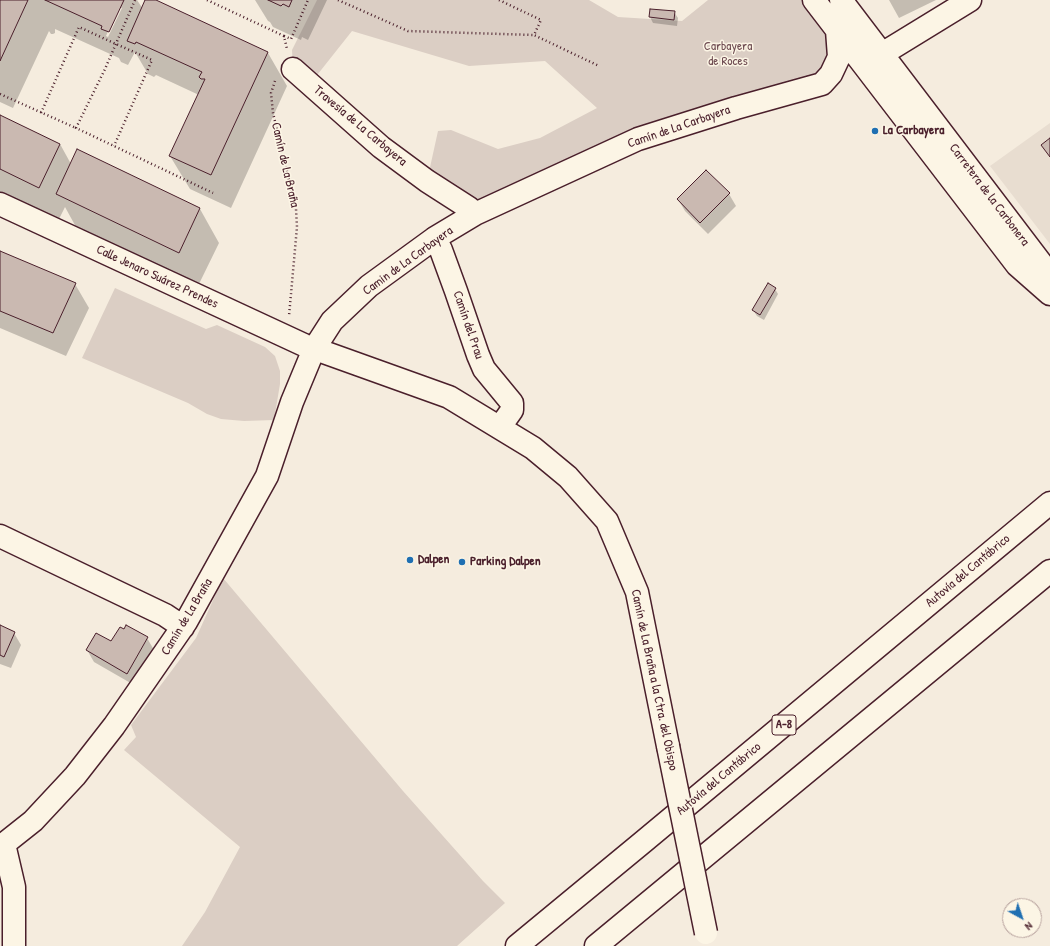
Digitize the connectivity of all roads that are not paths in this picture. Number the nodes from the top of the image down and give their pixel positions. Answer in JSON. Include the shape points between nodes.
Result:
{"nodes":[{"id":1,"x":814,"y":0,"type":"edge"},
{"id":2,"x":841,"y":0,"type":"edge"},
{"id":3,"x":970,"y":0,"type":"edge"},
{"id":4,"x":837,"y":30,"type":"junction"},
{"id":5,"x":882,"y":54,"type":"junction"},
{"id":6,"x":293,"y":69,"type":"road end"},
{"id":7,"x":0,"y":204,"type":"edge"},
{"id":8,"x":475,"y":214,"type":"junction"},
{"id":9,"x":435,"y":238,"type":"junction"},
{"id":10,"x":1050,"y":275,"type":"edge"},
{"id":11,"x":1050,"y":294,"type":"edge"},
{"id":12,"x":314,"y":349,"type":"junction"},
{"id":13,"x":500,"y":427,"type":"junction"},
{"id":14,"x":1050,"y":503,"type":"edge"},
{"id":15,"x":0,"y":536,"type":"edge"},
{"id":16,"x":1050,"y":571,"type":"edge"},
{"id":17,"x":183,"y":627,"type":"junction"},
{"id":18,"x":2,"y":845,"type":"edge"},
{"id":19,"x":708,"y":939,"type":"edge"},
{"id":20,"x":14,"y":946,"type":"edge"},
{"id":21,"x":516,"y":946,"type":"edge"},
{"id":22,"x":596,"y":946,"type":"edge"}],
"edges":[{"from":1,"to":4,"type":"main road","name":"Carretera de la Carbonera"},
{"from":2,"to":5,"type":"main road","name":"Carretera de la Carbonera"},
{"from":3,"to":5,"type":"main road"},
{"from":4,"to":8,"type":"main road","name":"Camín de La Carbayera","via":[[839,57],[823,84],[638,138]]},
{"from":4,"to":11,"type":"main road","name":"Carretera de la Carbonera","via":[[1017,265]]},
{"from":5,"to":10,"type":"main road","name":"Carretera de la Carbonera"},
{"from":6,"to":8,"type":"main road","name":"Travesía de La Carbayera","via":[[381,146]]},
{"from":7,"to":12,"type":"main road","name":"Calle Jenaro Suárez Prendes"},
{"from":8,"to":9,"type":"main road","name":"Camin de La Carbayera"},
{"from":9,"to":12,"type":"main road","name":"Camin de La Carbayera","via":[[369,286],[332,321]]},
{"from":9,"to":13,"type":"main road","name":"Camín del Prau","via":[[484,368],[512,403],[512,410]]},
{"from":12,"to":13,"type":"main road","name":"Camín de La Braña a la Ctra. del Obispo","via":[[449,397]]},
{"from":12,"to":17,"type":"main road","name":"Camín de La Braña","via":[[292,402],[267,476]]},
{"from":13,"to":19,"type":"main road","name":"Camín de La Braña a la Ctra. del Obispo","bridge":true,"via":[[533,448],[568,477],[606,521],[637,592]]},
{"from":14,"to":21,"type":"main road","name":"Autovía del Cantábrico","number":"A-8"},
{"from":15,"to":17,"type":"main road","via":[[165,615]]},
{"from":16,"to":22,"type":"main road"},
{"from":17,"to":18,"type":"main road","name":"Camín de La Braña","via":[[114,726],[75,776],[33,821]]},
{"from":18,"to":20,"type":"main road","via":[[14,886]]}]}
